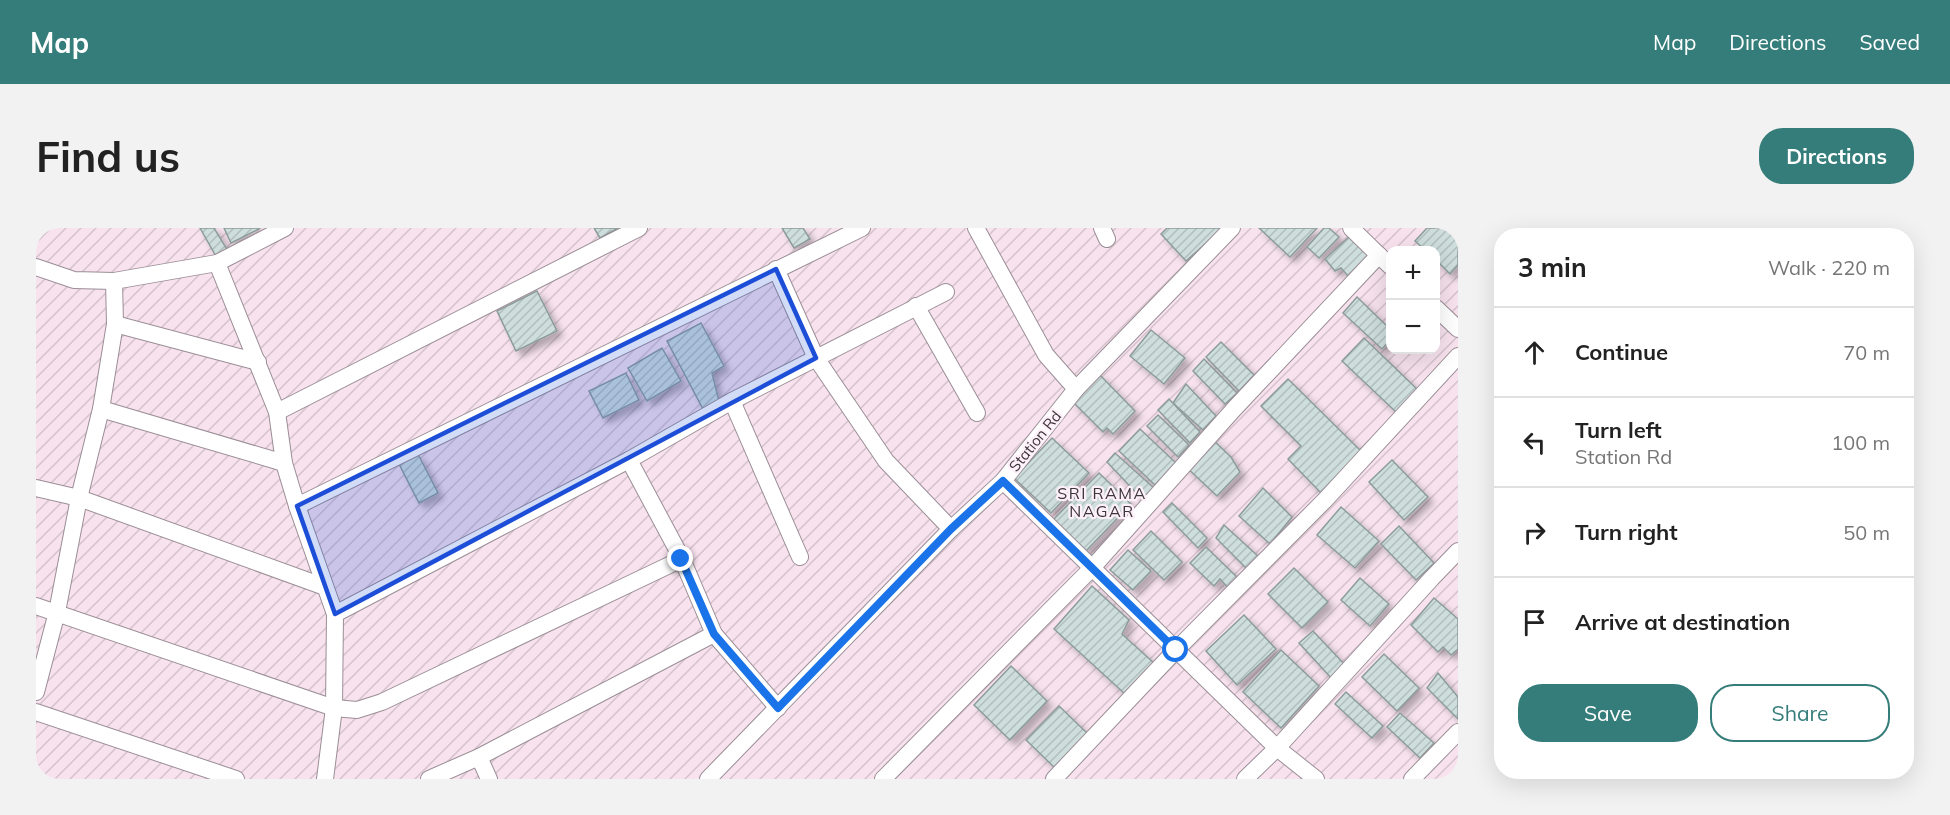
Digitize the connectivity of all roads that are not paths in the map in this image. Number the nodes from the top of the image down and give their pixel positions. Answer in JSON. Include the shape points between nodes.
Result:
{"nodes":[{"id":1,"x":285,"y":228,"type":"edge"},
{"id":2,"x":639,"y":228,"type":"edge"},
{"id":3,"x":862,"y":228,"type":"edge"},
{"id":4,"x":976,"y":228,"type":"edge"},
{"id":5,"x":1232,"y":228,"type":"edge"},
{"id":6,"x":1351,"y":228,"type":"edge"},
{"id":7,"x":1385,"y":260,"type":"edge"},
{"id":8,"x":217,"y":263,"type":"junction"},
{"id":9,"x":36,"y":267,"type":"edge"},
{"id":10,"x":776,"y":269,"type":"junction"},
{"id":11,"x":114,"y":281,"type":"junction"},
{"id":12,"x":946,"y":292,"type":"dead end"},
{"id":13,"x":916,"y":306,"type":"junction"},
{"id":14,"x":1440,"y":312,"type":"edge"},
{"id":15,"x":115,"y":324,"type":"junction"},
{"id":16,"x":1458,"y":329,"type":"edge"},
{"id":17,"x":1458,"y":356,"type":"edge"},
{"id":18,"x":816,"y":358,"type":"junction"},
{"id":19,"x":258,"y":362,"type":"junction"},
{"id":20,"x":1076,"y":389,"type":"junction"},
{"id":21,"x":732,"y":401,"type":"junction"},
{"id":22,"x":101,"y":410,"type":"junction"},
{"id":23,"x":277,"y":412,"type":"junction"},
{"id":24,"x":976,"y":413,"type":"dead end"},
{"id":25,"x":629,"y":460,"type":"junction"},
{"id":26,"x":284,"y":463,"type":"junction"},
{"id":27,"x":1003,"y":481,"type":"junction"},
{"id":28,"x":36,"y":488,"type":"edge"},
{"id":29,"x":79,"y":498,"type":"junction"},
{"id":30,"x":297,"y":506,"type":"junction"},
{"id":31,"x":951,"y":529,"type":"junction"},
{"id":32,"x":1458,"y":551,"type":"edge"},
{"id":33,"x":800,"y":556,"type":"dead end"},
{"id":34,"x":681,"y":559,"type":"junction"},
{"id":35,"x":1092,"y":568,"type":"junction"},
{"id":36,"x":325,"y":587,"type":"junction"},
{"id":37,"x":36,"y":606,"type":"edge"},
{"id":38,"x":57,"y":612,"type":"junction"},
{"id":39,"x":334,"y":614,"type":"junction"},
{"id":40,"x":714,"y":634,"type":"junction"},
{"id":41,"x":1176,"y":650,"type":"junction"},
{"id":42,"x":36,"y":692,"type":"edge"},
{"id":43,"x":334,"y":708,"type":"junction"},
{"id":44,"x":778,"y":708,"type":"junction"},
{"id":45,"x":36,"y":712,"type":"edge"},
{"id":46,"x":1458,"y":732,"type":"edge"},
{"id":47,"x":1277,"y":748,"type":"junction"},
{"id":48,"x":479,"y":757,"type":"junction"},
{"id":49,"x":236,"y":779,"type":"edge"},
{"id":50,"x":325,"y":779,"type":"edge"},
{"id":51,"x":429,"y":779,"type":"edge"},
{"id":52,"x":489,"y":779,"type":"edge"},
{"id":53,"x":708,"y":779,"type":"edge"},
{"id":54,"x":883,"y":779,"type":"edge"},
{"id":55,"x":1054,"y":779,"type":"edge"},
{"id":56,"x":1245,"y":779,"type":"edge"},
{"id":57,"x":1316,"y":779,"type":"edge"},
{"id":58,"x":1412,"y":779,"type":"edge"}],
"edges":[{"from":1,"to":8,"type":"street"},
{"from":2,"to":23,"type":"street"},
{"from":3,"to":10,"type":"street"},
{"from":4,"to":20,"type":"street","via":[[1046,355]]},
{"from":5,"to":20,"type":"street","name":"Station Rd"},
{"from":6,"to":7,"type":"street"},
{"from":7,"to":35,"type":"street","via":[[1234,409]]},
{"from":8,"to":11,"type":"street"},
{"from":8,"to":19,"type":"street"},
{"from":9,"to":11,"type":"street","via":[[74,280]]},
{"from":10,"to":18,"type":"street"},
{"from":10,"to":30,"type":"street"},
{"from":11,"to":15,"type":"street"},
{"from":12,"to":13,"type":"street"},
{"from":13,"to":18,"type":"street"},
{"from":13,"to":24,"type":"street"},
{"from":14,"to":16,"type":"street"},
{"from":15,"to":19,"type":"street"},
{"from":15,"to":22,"type":"street"},
{"from":17,"to":41,"type":"street","via":[[1326,500]]},
{"from":18,"to":21,"type":"street"},
{"from":18,"to":31,"type":"street","via":[[886,461]]},
{"from":19,"to":23,"type":"street"},
{"from":20,"to":27,"type":"street","name":"Station Rd"},
{"from":21,"to":25,"type":"street"},
{"from":21,"to":33,"type":"street"},
{"from":22,"to":26,"type":"street"},
{"from":22,"to":29,"type":"street"},
{"from":23,"to":26,"type":"street"},
{"from":25,"to":34,"type":"street"},
{"from":25,"to":39,"type":"street"},
{"from":26,"to":30,"type":"street"},
{"from":27,"to":31,"type":"street","name":"Station Rd"},
{"from":27,"to":35,"type":"street"},
{"from":28,"to":29,"type":"street"},
{"from":29,"to":36,"type":"street"},
{"from":29,"to":38,"type":"street"},
{"from":30,"to":36,"type":"street"},
{"from":31,"to":44,"type":"street","name":"Station Rd"},
{"from":32,"to":47,"type":"street"},
{"from":34,"to":40,"type":"street"},
{"from":34,"to":43,"type":"street","via":[[382,702],[357,710]]},
{"from":35,"to":41,"type":"street"},
{"from":35,"to":54,"type":"street"},
{"from":36,"to":39,"type":"street"},
{"from":37,"to":38,"type":"street"},
{"from":38,"to":42,"type":"street"},
{"from":38,"to":43,"type":"street"},
{"from":39,"to":43,"type":"street"},
{"from":40,"to":44,"type":"street"},
{"from":40,"to":48,"type":"street"},
{"from":41,"to":47,"type":"street"},
{"from":41,"to":55,"type":"street"},
{"from":43,"to":50,"type":"street"},
{"from":44,"to":53,"type":"street","name":"Station Rd"},
{"from":45,"to":49,"type":"street"},
{"from":46,"to":58,"type":"street"},
{"from":47,"to":56,"type":"street"},
{"from":47,"to":57,"type":"street"},
{"from":48,"to":51,"type":"street"},
{"from":48,"to":52,"type":"street"}]}
